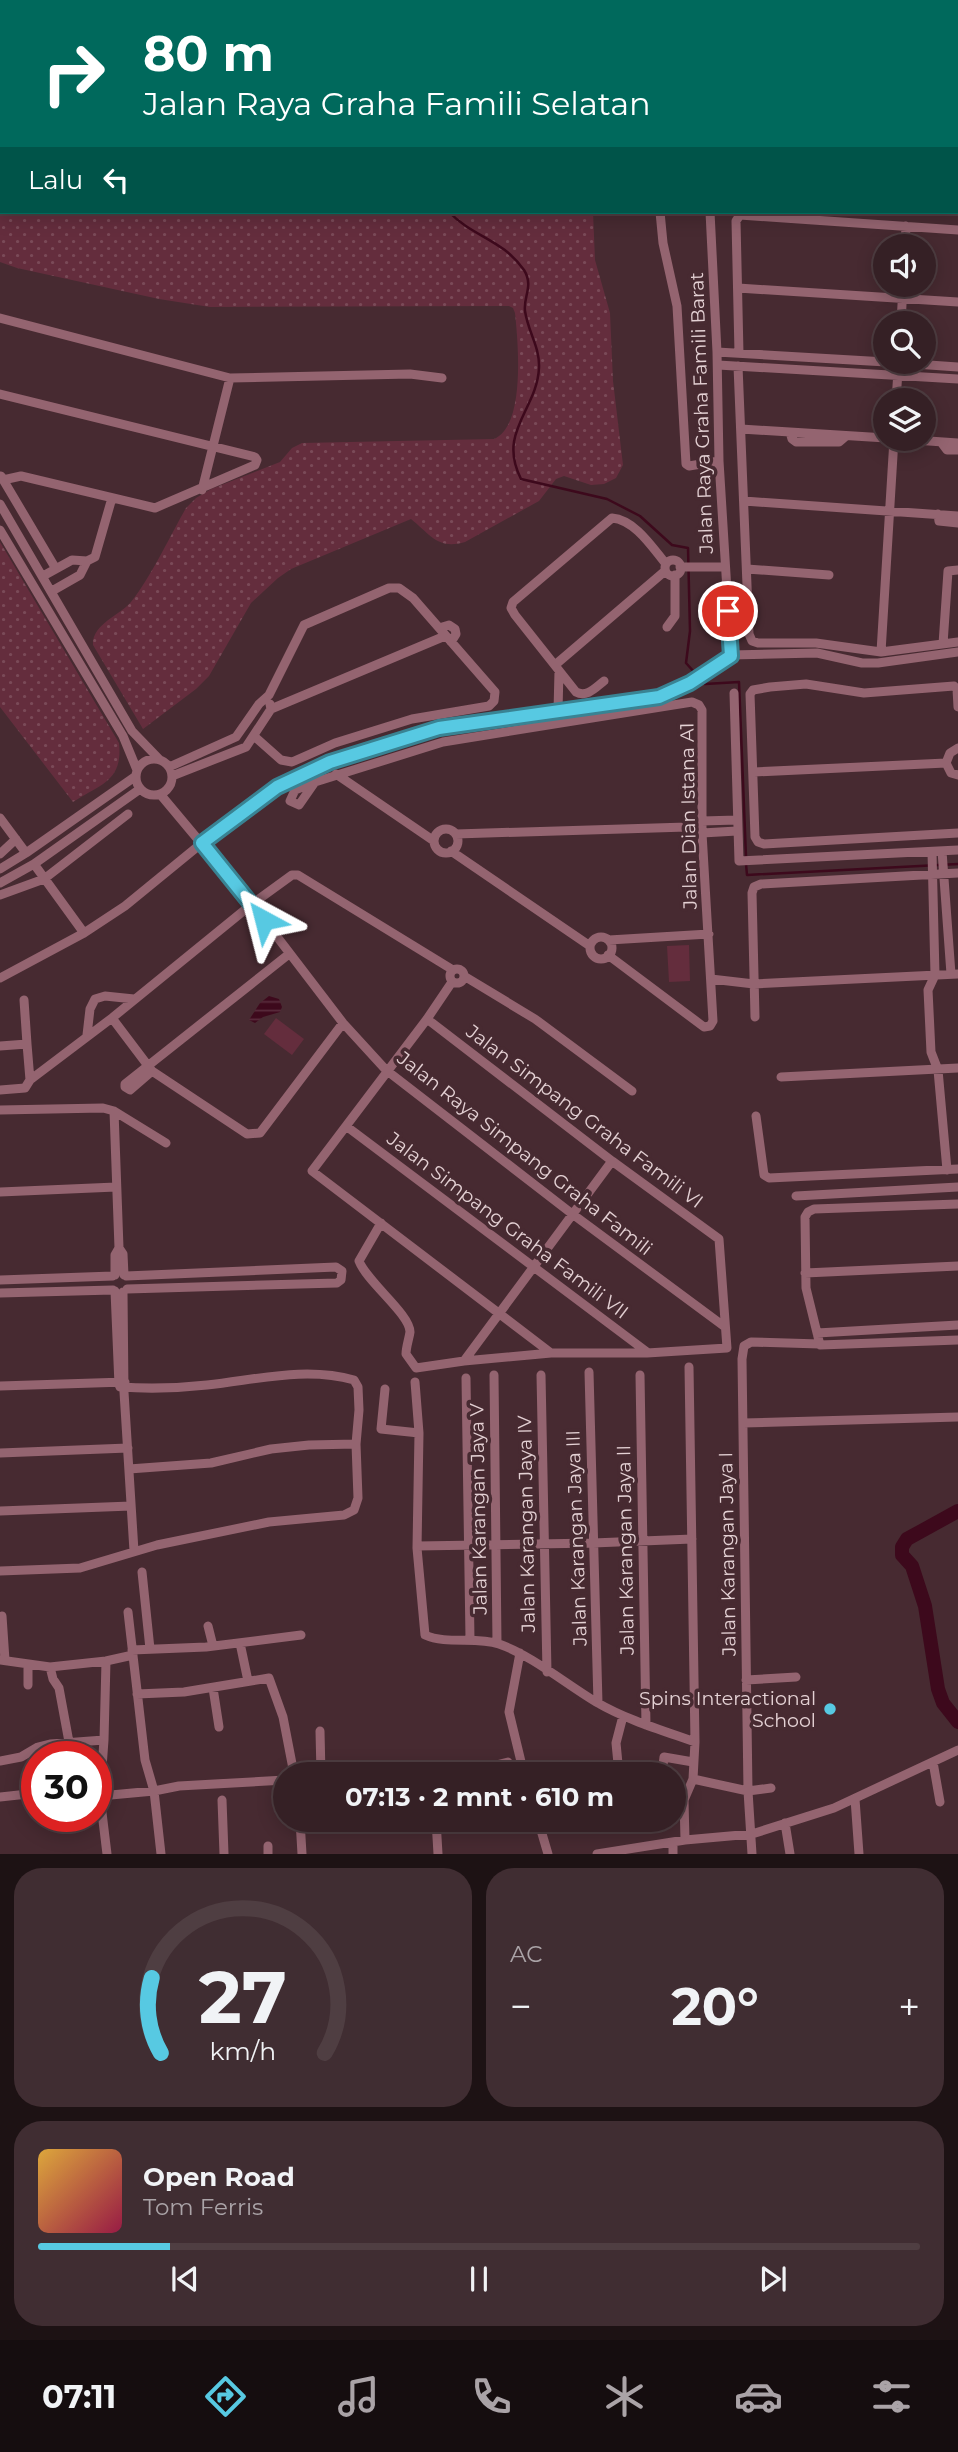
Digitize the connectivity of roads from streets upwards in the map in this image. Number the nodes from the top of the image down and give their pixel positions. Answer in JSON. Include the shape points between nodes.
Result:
{"nodes":[{"id":1,"x":660,"y":214,"type":"edge"},
{"id":2,"x":710,"y":214,"type":"edge"},
{"id":3,"x":906,"y":226,"type":"junction"},
{"id":4,"x":958,"y":230,"type":"edge"},
{"id":5,"x":906,"y":234,"type":"edge"},
{"id":6,"x":737,"y":288,"type":"junction"},
{"id":7,"x":902,"y":299,"type":"junction"},
{"id":8,"x":958,"y":302,"type":"edge"},
{"id":9,"x":902,"y":311,"type":"edge"},
{"id":10,"x":0,"y":318,"type":"edge"},
{"id":11,"x":718,"y":352,"type":"junction"},
{"id":12,"x":739,"y":353,"type":"junction"},
{"id":13,"x":873,"y":361,"type":"edge"},
{"id":14,"x":718,"y":365,"type":"junction"},
{"id":15,"x":738,"y":366,"type":"junction"},
{"id":16,"x":936,"y":366,"type":"edge"},
{"id":17,"x":958,"y":367,"type":"edge"},
{"id":18,"x":897,"y":375,"type":"junction"},
{"id":19,"x":230,"y":378,"type":"junction"},
{"id":20,"x":442,"y":378,"type":"dead end"},
{"id":21,"x":958,"y":379,"type":"edge"},
{"id":22,"x":896,"y":388,"type":"edge"},
{"id":23,"x":0,"y":394,"type":"edge"},
{"id":24,"x":741,"y":429,"type":"junction"},
{"id":25,"x":873,"y":437,"type":"edge"},
{"id":26,"x":936,"y":442,"type":"edge"},
{"id":27,"x":941,"y":442,"type":"junction"},
{"id":28,"x":958,"y":443,"type":"edge"},
{"id":29,"x":212,"y":448,"type":"junction"},
{"id":30,"x":958,"y":450,"type":"edge"},
{"id":31,"x":893,"y":451,"type":"edge"},
{"id":32,"x":719,"y":461,"type":"junction"},
{"id":33,"x":2,"y":477,"type":"edge"},
{"id":34,"x":202,"y":490,"type":"junction"},
{"id":35,"x":112,"y":498,"type":"junction"},
{"id":36,"x":744,"y":502,"type":"junction"},
{"id":37,"x":0,"y":504,"type":"edge"},
{"id":38,"x":889,"y":511,"type":"junction"},
{"id":39,"x":938,"y":514,"type":"junction"},
{"id":40,"x":958,"y":516,"type":"edge"},
{"id":41,"x":958,"y":523,"type":"edge"},
{"id":42,"x":0,"y":530,"type":"edge"},
{"id":43,"x":87,"y":561,"type":"junction"},
{"id":44,"x":666,"y":567,"type":"junction"},
{"id":45,"x":725,"y":567,"type":"junction"},
{"id":46,"x":56,"y":569,"type":"junction"},
{"id":47,"x":680,"y":569,"type":"junction"},
{"id":48,"x":747,"y":569,"type":"junction"},
{"id":49,"x":958,"y":570,"type":"edge"},
{"id":50,"x":829,"y":575,"type":"dead end"},
{"id":51,"x":43,"y":576,"type":"junction"},
{"id":52,"x":52,"y":591,"type":"junction"},
{"id":53,"x":667,"y":626,"type":"dead end"},
{"id":54,"x":445,"y":635,"type":"junction"},
{"id":55,"x":958,"y":642,"type":"edge"},
{"id":56,"x":943,"y":644,"type":"junction"},
{"id":57,"x":881,"y":652,"type":"junction"},
{"id":58,"x":958,"y":652,"type":"edge"},
{"id":59,"x":731,"y":656,"type":"junction"},
{"id":60,"x":557,"y":668,"type":"junction"},
{"id":61,"x":604,"y":681,"type":"dead end"},
{"id":62,"x":734,"y":693,"type":"dead end"},
{"id":63,"x":270,"y":695,"type":"junction"},
{"id":64,"x":259,"y":704,"type":"junction"},
{"id":65,"x":958,"y":707,"type":"edge"},
{"id":66,"x":271,"y":709,"type":"junction"},
{"id":67,"x":558,"y":711,"type":"junction"},
{"id":68,"x":254,"y":736,"type":"junction"},
{"id":69,"x":958,"y":748,"type":"edge"},
{"id":70,"x":159,"y":759,"type":"junction"},
{"id":71,"x":946,"y":763,"type":"junction"},
{"id":72,"x":171,"y":771,"type":"junction"},
{"id":73,"x":754,"y":772,"type":"junction"},
{"id":74,"x":136,"y":773,"type":"junction"},
{"id":75,"x":336,"y":775,"type":"junction"},
{"id":76,"x":958,"y":775,"type":"edge"},
{"id":77,"x":315,"y":782,"type":"dead end"},
{"id":78,"x":140,"y":789,"type":"junction"},
{"id":79,"x":160,"y":794,"type":"junction"},
{"id":80,"x":128,"y":814,"type":"dead end"},
{"id":81,"x":0,"y":818,"type":"edge"},
{"id":82,"x":737,"y":820,"type":"junction"},
{"id":83,"x":702,"y":821,"type":"junction"},
{"id":84,"x":687,"y":827,"type":"junction"},
{"id":85,"x":737,"y":831,"type":"junction"},
{"id":86,"x":702,"y":833,"type":"junction"},
{"id":87,"x":958,"y":833,"type":"edge"},
{"id":88,"x":456,"y":834,"type":"junction"},
{"id":89,"x":16,"y":839,"type":"junction"},
{"id":90,"x":435,"y":841,"type":"junction"},
{"id":91,"x":202,"y":843,"type":"junction"},
{"id":92,"x":958,"y":850,"type":"edge"},
{"id":93,"x":451,"y":851,"type":"junction"},
{"id":94,"x":26,"y":853,"type":"junction"},
{"id":95,"x":0,"y":854,"type":"edge"},
{"id":96,"x":937,"y":854,"type":"junction"},
{"id":97,"x":34,"y":864,"type":"junction"},
{"id":98,"x":0,"y":869,"type":"edge"},
{"id":99,"x":944,"y":872,"type":"junction"},
{"id":100,"x":933,"y":873,"type":"junction"},
{"id":101,"x":958,"y":873,"type":"edge"},
{"id":102,"x":44,"y":879,"type":"junction"},
{"id":103,"x":0,"y":883,"type":"edge"},
{"id":104,"x":0,"y":895,"type":"edge"},
{"id":105,"x":252,"y":904,"type":"junction"},
{"id":106,"x":83,"y":933,"type":"junction"},
{"id":107,"x":709,"y":934,"type":"junction"},
{"id":108,"x":609,"y":940,"type":"junction"},
{"id":109,"x":590,"y":946,"type":"junction"},
{"id":110,"x":289,"y":954,"type":"junction"},
{"id":111,"x":608,"y":955,"type":"junction"},
{"id":112,"x":453,"y":970,"type":"junction"},
{"id":113,"x":954,"y":974,"type":"edge"},
{"id":114,"x":936,"y":975,"type":"junction"},
{"id":115,"x":464,"y":976,"type":"junction"},
{"id":116,"x":0,"y":978,"type":"edge"},
{"id":117,"x":711,"y":979,"type":"junction"},
{"id":118,"x":452,"y":982,"type":"junction"},
{"id":119,"x":754,"y":984,"type":"junction"},
{"id":120,"x":958,"y":984,"type":"edge"},
{"id":121,"x":134,"y":999,"type":"junction"},
{"id":122,"x":24,"y":1000,"type":"dead end"},
{"id":123,"x":755,"y":1017,"type":"dead end"},
{"id":124,"x":111,"y":1018,"type":"junction"},
{"id":125,"x":427,"y":1019,"type":"junction"},
{"id":126,"x":343,"y":1023,"type":"junction"},
{"id":127,"x":87,"y":1035,"type":"junction"},
{"id":128,"x":27,"y":1044,"type":"junction"},
{"id":129,"x":0,"y":1046,"type":"edge"},
{"id":130,"x":958,"y":1068,"type":"edge"},
{"id":131,"x":150,"y":1069,"type":"junction"},
{"id":132,"x":386,"y":1070,"type":"junction"},
{"id":133,"x":939,"y":1070,"type":"junction"},
{"id":134,"x":781,"y":1077,"type":"dead end"},
{"id":135,"x":30,"y":1080,"type":"junction"},
{"id":136,"x":0,"y":1090,"type":"edge"},
{"id":137,"x":632,"y":1091,"type":"dead end"},
{"id":138,"x":0,"y":1110,"type":"edge"},
{"id":139,"x":114,"y":1111,"type":"junction"},
{"id":140,"x":756,"y":1116,"type":"dead end"},
{"id":141,"x":346,"y":1126,"type":"junction"},
{"id":142,"x":166,"y":1143,"type":"dead end"},
{"id":143,"x":612,"y":1161,"type":"junction"},
{"id":144,"x":953,"y":1170,"type":"edge"},
{"id":145,"x":116,"y":1187,"type":"junction"},
{"id":146,"x":956,"y":1187,"type":"edge"},
{"id":147,"x":0,"y":1192,"type":"edge"},
{"id":148,"x":796,"y":1196,"type":"dead end"},
{"id":149,"x":958,"y":1205,"type":"edge"},
{"id":150,"x":571,"y":1213,"type":"junction"},
{"id":151,"x":381,"y":1223,"type":"junction"},
{"id":152,"x":534,"y":1266,"type":"junction"},
{"id":153,"x":958,"y":1266,"type":"edge"},
{"id":154,"x":805,"y":1273,"type":"junction"},
{"id":155,"x":120,"y":1276,"type":"junction"},
{"id":156,"x":0,"y":1280,"type":"edge"},
{"id":157,"x":119,"y":1290,"type":"junction"},
{"id":158,"x":0,"y":1293,"type":"edge"},
{"id":159,"x":499,"y":1314,"type":"junction"},
{"id":160,"x":958,"y":1325,"type":"edge"},
{"id":161,"x":725,"y":1327,"type":"junction"},
{"id":162,"x":817,"y":1333,"type":"junction"},
{"id":163,"x":958,"y":1340,"type":"edge"},
{"id":164,"x":821,"y":1345,"type":"junction"},
{"id":165,"x":551,"y":1353,"type":"junction"},
{"id":166,"x":648,"y":1353,"type":"junction"},
{"id":167,"x":464,"y":1361,"type":"junction"},
{"id":168,"x":689,"y":1367,"type":"dead end"},
{"id":169,"x":589,"y":1372,"type":"dead end"},
{"id":170,"x":494,"y":1375,"type":"dead end"},
{"id":171,"x":541,"y":1375,"type":"dead end"},
{"id":172,"x":640,"y":1375,"type":"dead end"},
{"id":173,"x":466,"y":1378,"type":"dead end"},
{"id":174,"x":415,"y":1382,"type":"dead end"},
{"id":175,"x":0,"y":1386,"type":"edge"},
{"id":176,"x":123,"y":1386,"type":"junction"},
{"id":177,"x":385,"y":1389,"type":"dead end"},
{"id":178,"x":958,"y":1417,"type":"edge"},
{"id":179,"x":743,"y":1423,"type":"junction"},
{"id":180,"x":419,"y":1433,"type":"junction"},
{"id":181,"x":356,"y":1444,"type":"junction"},
{"id":182,"x":128,"y":1448,"type":"junction"},
{"id":183,"x":0,"y":1452,"type":"edge"},
{"id":184,"x":129,"y":1469,"type":"junction"},
{"id":185,"x":131,"y":1506,"type":"junction"},
{"id":186,"x":0,"y":1511,"type":"edge"},
{"id":187,"x":692,"y":1539,"type":"junction"},
{"id":188,"x":643,"y":1540,"type":"junction"},
{"id":189,"x":593,"y":1543,"type":"junction"},
{"id":190,"x":495,"y":1544,"type":"junction"},
{"id":191,"x":544,"y":1544,"type":"junction"},
{"id":192,"x":469,"y":1545,"type":"junction"},
{"id":193,"x":416,"y":1546,"type":"junction"},
{"id":194,"x":134,"y":1551,"type":"junction"},
{"id":195,"x":0,"y":1571,"type":"edge"},
{"id":196,"x":142,"y":1572,"type":"dead end"},
{"id":197,"x":128,"y":1612,"type":"dead end"},
{"id":198,"x":2,"y":1616,"type":"dead end"},
{"id":199,"x":208,"y":1626,"type":"dead end"},
{"id":200,"x":301,"y":1635,"type":"dead end"},
{"id":201,"x":470,"y":1639,"type":"junction"},
{"id":202,"x":240,"y":1643,"type":"junction"},
{"id":203,"x":497,"y":1643,"type":"junction"},
{"id":204,"x":214,"y":1646,"type":"junction"},
{"id":205,"x":150,"y":1649,"type":"junction"},
{"id":206,"x":132,"y":1653,"type":"junction"},
{"id":207,"x":520,"y":1653,"type":"junction"},
{"id":208,"x":3,"y":1660,"type":"edge"},
{"id":209,"x":106,"y":1661,"type":"junction"},
{"id":210,"x":28,"y":1665,"type":"junction"},
{"id":211,"x":50,"y":1667,"type":"junction"},
{"id":212,"x":547,"y":1672,"type":"junction"},
{"id":213,"x":796,"y":1677,"type":"dead end"},
{"id":214,"x":746,"y":1680,"type":"junction"},
{"id":215,"x":248,"y":1681,"type":"junction"},
{"id":216,"x":28,"y":1685,"type":"dead end"},
{"id":217,"x":214,"y":1688,"type":"junction"},
{"id":218,"x":137,"y":1694,"type":"junction"},
{"id":219,"x":598,"y":1703,"type":"junction"},
{"id":220,"x":623,"y":1716,"type":"junction"},
{"id":221,"x":646,"y":1725,"type":"junction"},
{"id":222,"x":219,"y":1727,"type":"dead end"},
{"id":223,"x":320,"y":1731,"type":"dead end"},
{"id":224,"x":104,"y":1740,"type":"joint"},
{"id":225,"x":69,"y":1741,"type":"edge"},
{"id":226,"x":86,"y":1741,"type":"edge"},
{"id":227,"x":695,"y":1742,"type":"junction"},
{"id":228,"x":958,"y":1750,"type":"edge"},
{"id":229,"x":21,"y":1757,"type":"edge"},
{"id":230,"x":0,"y":1761,"type":"edge"},
{"id":231,"x":292,"y":1762,"type":"edge"},
{"id":232,"x":321,"y":1762,"type":"edge"},
{"id":233,"x":521,"y":1762,"type":"edge"},
{"id":234,"x":618,"y":1762,"type":"edge"},
{"id":235,"x":663,"y":1762,"type":"edge"},
{"id":236,"x":693,"y":1762,"type":"junction"},
{"id":237,"x":933,"y":1762,"type":"junction"},
{"id":238,"x":693,"y":1779,"type":"junction"},
{"id":239,"x":273,"y":1781,"type":"edge"},
{"id":240,"x":760,"y":1790,"type":"junction"},
{"id":241,"x":154,"y":1791,"type":"junction"},
{"id":242,"x":21,"y":1795,"type":"edge"},
{"id":243,"x":112,"y":1795,"type":"edge"},
{"id":244,"x":0,"y":1797,"type":"edge"},
{"id":245,"x":855,"y":1799,"type":"junction"},
{"id":246,"x":222,"y":1800,"type":"dead end"},
{"id":247,"x":940,"y":1802,"type":"dead end"},
{"id":248,"x":785,"y":1823,"type":"junction"},
{"id":249,"x":104,"y":1832,"type":"edge"},
{"id":250,"x":301,"y":1832,"type":"edge"},
{"id":251,"x":437,"y":1832,"type":"edge"},
{"id":252,"x":542,"y":1832,"type":"edge"},
{"id":253,"x":751,"y":1834,"type":"junction"},
{"id":254,"x":685,"y":1840,"type":"junction"},
{"id":255,"x":673,"y":1842,"type":"junction"},
{"id":256,"x":107,"y":1853,"type":"edge"},
{"id":257,"x":161,"y":1853,"type":"edge"},
{"id":258,"x":224,"y":1853,"type":"edge"},
{"id":259,"x":302,"y":1853,"type":"edge"},
{"id":260,"x":438,"y":1853,"type":"edge"},
{"id":261,"x":548,"y":1853,"type":"edge"},
{"id":262,"x":597,"y":1853,"type":"edge"},
{"id":263,"x":673,"y":1853,"type":"edge"},
{"id":264,"x":752,"y":1853,"type":"edge"},
{"id":265,"x":790,"y":1853,"type":"edge"},
{"id":266,"x":859,"y":1853,"type":"edge"}],
"edges":[{"from":1,"to":32,"type":"street","via":[[677,306],[686,463]]},
{"from":2,"to":11,"type":"street","name":"Jalan Raya Graha Famili Barat"},
{"from":3,"to":4,"type":"street"},
{"from":3,"to":5,"type":"street"},
{"from":3,"to":6,"type":"street","via":[[740,215],[736,221]]},
{"from":6,"to":7,"type":"street"},
{"from":6,"to":12,"type":"street"},
{"from":7,"to":8,"type":"street"},
{"from":7,"to":9,"type":"street"},
{"from":10,"to":19,"type":"street"},
{"from":11,"to":12,"type":"street"},
{"from":11,"to":14,"type":"street","name":"Jalan Raya Graha Famili Barat"},
{"from":12,"to":13,"type":"street"},
{"from":14,"to":15,"type":"street"},
{"from":14,"to":32,"type":"street","name":"Jalan Raya Graha Famili Barat"},
{"from":15,"to":18,"type":"street"},
{"from":15,"to":24,"type":"street"},
{"from":16,"to":17,"type":"street"},
{"from":18,"to":21,"type":"street"},
{"from":18,"to":22,"type":"street"},
{"from":19,"to":20,"type":"street","via":[[397,374]]},
{"from":19,"to":29,"type":"street"},
{"from":23,"to":29,"type":"street"},
{"from":24,"to":25,"type":"street"},
{"from":24,"to":36,"type":"street"},
{"from":26,"to":27,"type":"street"},
{"from":27,"to":28,"type":"street"},
{"from":27,"to":30,"type":"street","via":[[947,450]]},
{"from":29,"to":34,"type":"street"},
{"from":29,"to":34,"type":"street","via":[[255,457],[256,465]]},
{"from":31,"to":38,"type":"street"},
{"from":32,"to":45,"type":"street","name":"Jalan Raya Graha Famili Barat"},
{"from":33,"to":35,"type":"street","via":[[20,476]]},
{"from":33,"to":46,"type":"street"},
{"from":34,"to":35,"type":"street","via":[[155,508]]},
{"from":35,"to":43,"type":"street","via":[[95,557]]},
{"from":36,"to":38,"type":"street"},
{"from":36,"to":48,"type":"street"},
{"from":37,"to":51,"type":"street"},
{"from":38,"to":39,"type":"street"},
{"from":38,"to":57,"type":"street"},
{"from":39,"to":40,"type":"street"},
{"from":39,"to":41,"type":"street","via":[[940,522]]},
{"from":42,"to":74,"type":"street","via":[[123,736]]},
{"from":43,"to":46,"type":"street","via":[[72,560]]},
{"from":43,"to":52,"type":"street","via":[[80,575]]},
{"from":44,"to":47,"type":"street","via":[[671,576]]},
{"from":44,"to":47,"type":"street","via":[[672,560]]},
{"from":44,"to":60,"type":"street"},
{"from":44,"to":60,"type":"street","via":[[633,527],[612,518],[517,596],[514,615]]},
{"from":45,"to":47,"type":"street"},
{"from":45,"to":59,"type":"street","name":"Jalan Raya Graha Famili Barat"},
{"from":46,"to":51,"type":"street"},
{"from":47,"to":53,"type":"street","via":[[675,617]]},
{"from":48,"to":50,"type":"street"},
{"from":48,"to":57,"type":"street","via":[[749,634],[754,642],[816,643]]},
{"from":49,"to":56,"type":"street","via":[[948,571]]},
{"from":51,"to":52,"type":"street"},
{"from":52,"to":70,"type":"street","via":[[132,731]]},
{"from":54,"to":63,"type":"street","via":[[412,597],[393,587],[304,625]]},
{"from":54,"to":66,"type":"street"},
{"from":54,"to":68,"type":"street","via":[[495,692],[489,706],[379,728],[292,762],[281,761]]},
{"from":55,"to":56,"type":"street"},
{"from":56,"to":57,"type":"street"},
{"from":58,"to":59,"type":"street","via":[[878,663],[817,653]]},
{"from":59,"to":67,"type":"street","via":[[659,697]]},
{"from":60,"to":61,"type":"street","via":[[581,695]]},
{"from":60,"to":67,"type":"street"},
{"from":62,"to":82,"type":"street"},
{"from":63,"to":64,"type":"street"},
{"from":63,"to":66,"type":"street"},
{"from":64,"to":66,"type":"street"},
{"from":64,"to":72,"type":"street","via":[[232,741]]},
{"from":65,"to":73,"type":"street","via":[[954,686],[864,693],[806,684],[753,690]]},
{"from":66,"to":68,"type":"street"},
{"from":67,"to":91,"type":"street","via":[[439,728],[330,762],[277,787]]},
{"from":68,"to":72,"type":"street","via":[[242,749]]},
{"from":69,"to":71,"type":"street"},
{"from":70,"to":72,"type":"street"},
{"from":70,"to":74,"type":"street","via":[[144,761]]},
{"from":71,"to":73,"type":"street"},
{"from":71,"to":76,"type":"street","via":[[951,773]]},
{"from":72,"to":79,"type":"street","via":[[169,787]]},
{"from":73,"to":87,"type":"street","via":[[755,837],[764,844]]},
{"from":74,"to":78,"type":"street"},
{"from":74,"to":94,"type":"street"},
{"from":75,"to":77,"type":"street","name":"Jalan Dian Istana A1"},
{"from":75,"to":83,"type":"street","name":"Jalan Dian Istana A1","via":[[453,740],[692,702],[702,710]]},
{"from":75,"to":90,"type":"street"},
{"from":78,"to":79,"type":"street"},
{"from":78,"to":97,"type":"street"},
{"from":79,"to":91,"type":"street","name":"Jalan Raya Simpang Graha Famili"},
{"from":80,"to":102,"type":"street"},
{"from":81,"to":89,"type":"street"},
{"from":82,"to":83,"type":"street"},
{"from":82,"to":85,"type":"street"},
{"from":83,"to":84,"type":"street"},
{"from":83,"to":86,"type":"street","name":"Jalan Dian Istana A1"},
{"from":84,"to":86,"type":"street"},
{"from":84,"to":88,"type":"street"},
{"from":85,"to":86,"type":"street"},
{"from":85,"to":96,"type":"street","via":[[740,861]]},
{"from":86,"to":107,"type":"street","name":"Jalan Dian Istana A1"},
{"from":88,"to":90,"type":"street","via":[[442,830]]},
{"from":88,"to":93,"type":"street","via":[[457,846]]},
{"from":89,"to":94,"type":"street"},
{"from":89,"to":95,"type":"street"},
{"from":90,"to":93,"type":"street","via":[[438,849]]},
{"from":91,"to":105,"type":"street","name":"Jalan Raya Simpang Graha Famili"},
{"from":91,"to":106,"type":"street","via":[[125,906]]},
{"from":92,"to":96,"type":"street"},
{"from":93,"to":109,"type":"street"},
{"from":94,"to":98,"type":"street"},
{"from":96,"to":99,"type":"street"},
{"from":96,"to":100,"type":"street"},
{"from":97,"to":102,"type":"street"},
{"from":97,"to":103,"type":"street"},
{"from":99,"to":100,"type":"street"},
{"from":99,"to":101,"type":"street"},
{"from":99,"to":113,"type":"street"},
{"from":100,"to":114,"type":"street"},
{"from":100,"to":119,"type":"street","via":[[757,885],[752,893]]},
{"from":102,"to":104,"type":"street"},
{"from":102,"to":106,"type":"street"},
{"from":105,"to":110,"type":"street","name":"Jalan Raya Simpang Graha Famili"},
{"from":105,"to":112,"type":"street","via":[[298,875]]},
{"from":105,"to":121,"type":"street"},
{"from":106,"to":116,"type":"street"},
{"from":107,"to":108,"type":"street"},
{"from":107,"to":117,"type":"street","name":"Jalan Dian Istana A1"},
{"from":108,"to":109,"type":"street","via":[[597,937]]},
{"from":108,"to":111,"type":"street","via":[[612,948]]},
{"from":109,"to":111,"type":"street","via":[[600,959]]},
{"from":110,"to":126,"type":"street","name":"Jalan Raya Simpang Graha Famili"},
{"from":110,"to":131,"type":"street"},
{"from":111,"to":117,"type":"street","name":"Jalan Dian Istana A1","via":[[704,1027],[713,1021]]},
{"from":112,"to":115,"type":"street"},
{"from":112,"to":118,"type":"street"},
{"from":113,"to":114,"type":"street"},
{"from":113,"to":120,"type":"street"},
{"from":114,"to":119,"type":"street"},
{"from":114,"to":133,"type":"street","via":[[929,1002],[931,1052]]},
{"from":115,"to":118,"type":"street","via":[[460,983]]},
{"from":115,"to":137,"type":"street","via":[[535,1019]]},
{"from":117,"to":119,"type":"street"},
{"from":118,"to":125,"type":"street"},
{"from":119,"to":123,"type":"street"},
{"from":121,"to":124,"type":"street"},
{"from":121,"to":127,"type":"street","via":[[95,999]]},
{"from":122,"to":128,"type":"street"},
{"from":124,"to":127,"type":"street"},
{"from":124,"to":131,"type":"street"},
{"from":125,"to":132,"type":"street"},
{"from":125,"to":143,"type":"street","name":"Jalan Simpang Graha Famili VI"},
{"from":126,"to":131,"type":"street","via":[[256,1135],[247,1135]]},
{"from":126,"to":132,"type":"street","name":"Jalan Raya Simpang Graha Famili"},
{"from":127,"to":135,"type":"street"},
{"from":128,"to":129,"type":"street"},
{"from":128,"to":135,"type":"street"},
{"from":130,"to":133,"type":"street"},
{"from":132,"to":141,"type":"street"},
{"from":132,"to":150,"type":"street","name":"Jalan Raya Simpang Graha Famili"},
{"from":133,"to":134,"type":"street"},
{"from":133,"to":144,"type":"street"},
{"from":135,"to":136,"type":"street","via":[[25,1088]]},
{"from":138,"to":139,"type":"street"},
{"from":139,"to":142,"type":"street"},
{"from":139,"to":145,"type":"street"},
{"from":140,"to":144,"type":"street","via":[[764,1175],[769,1178]]},
{"from":141,"to":151,"type":"street","via":[[312,1173]]},
{"from":141,"to":152,"type":"street","name":"Jalan Simpang Graha Famili VII"},
{"from":143,"to":150,"type":"street"},
{"from":143,"to":161,"type":"street","name":"Jalan Simpang Graha Famili VI","via":[[718,1238]]},
{"from":144,"to":146,"type":"street"},
{"from":145,"to":147,"type":"street"},
{"from":145,"to":155,"type":"street","via":[[119,1248],[115,1255]]},
{"from":146,"to":148,"type":"street"},
{"from":149,"to":154,"type":"street","via":[[810,1210],[805,1217]]},
{"from":150,"to":152,"type":"street"},
{"from":150,"to":161,"type":"street","name":"Jalan Raya Simpang Graha Famili"},
{"from":151,"to":159,"type":"street"},
{"from":151,"to":167,"type":"street","via":[[359,1261],[409,1327],[407,1356],[420,1369]]},
{"from":152,"to":159,"type":"street"},
{"from":152,"to":166,"type":"street","name":"Jalan Simpang Graha Famili VII"},
{"from":153,"to":154,"type":"street"},
{"from":154,"to":162,"type":"street"},
{"from":155,"to":156,"type":"street"},
{"from":155,"to":157,"type":"street","via":[[110,1283]]},
{"from":155,"to":157,"type":"street","via":[[129,1280]]},
{"from":155,"to":157,"type":"street","via":[[342,1271],[337,1283]]},
{"from":157,"to":158,"type":"street"},
{"from":157,"to":176,"type":"street"},
{"from":159,"to":165,"type":"street"},
{"from":159,"to":167,"type":"street"},
{"from":160,"to":162,"type":"street"},
{"from":161,"to":166,"type":"street","via":[[725,1350]]},
{"from":162,"to":164,"type":"street"},
{"from":163,"to":164,"type":"street"},
{"from":164,"to":179,"type":"street","name":"Jalan Karangan Jaya I","via":[[751,1342],[744,1346]]},
{"from":165,"to":166,"type":"street"},
{"from":165,"to":167,"type":"street"},
{"from":168,"to":187,"type":"street","name":"Jalan Karangan Jaya I"},
{"from":169,"to":189,"type":"street","name":"Jalan Karangan Jaya III"},
{"from":170,"to":190,"type":"street","name":"Jalan Karangan Jaya V"},
{"from":171,"to":191,"type":"street","name":"Jalan Karangan Jaya IV"},
{"from":172,"to":188,"type":"street","name":"Jalan Karangan Jaya II"},
{"from":173,"to":192,"type":"street"},
{"from":174,"to":180,"type":"street"},
{"from":175,"to":176,"type":"street"},
{"from":176,"to":181,"type":"street","via":[[206,1385],[297,1374],[350,1378],[359,1391]]},
{"from":176,"to":182,"type":"street"},
{"from":177,"to":180,"type":"street","via":[[381,1429]]},
{"from":178,"to":179,"type":"street"},
{"from":179,"to":214,"type":"street","name":"Jalan Karangan Jaya I"},
{"from":180,"to":193,"type":"street"},
{"from":181,"to":184,"type":"street","via":[[271,1449],[211,1464]]},
{"from":181,"to":194,"type":"street","via":[[358,1498],[349,1514],[269,1522]]},
{"from":182,"to":183,"type":"street"},
{"from":182,"to":184,"type":"street"},
{"from":184,"to":185,"type":"street"},
{"from":185,"to":186,"type":"street"},
{"from":185,"to":194,"type":"street"},
{"from":187,"to":188,"type":"street"},
{"from":187,"to":227,"type":"street","name":"Jalan Karangan Jaya I"},
{"from":188,"to":189,"type":"street"},
{"from":188,"to":221,"type":"street","name":"Jalan Karangan Jaya II"},
{"from":189,"to":191,"type":"street"},
{"from":189,"to":219,"type":"street","name":"Jalan Karangan Jaya III"},
{"from":190,"to":191,"type":"street"},
{"from":190,"to":192,"type":"street"},
{"from":190,"to":203,"type":"street","name":"Jalan Karangan Jaya V"},
{"from":191,"to":212,"type":"street","name":"Jalan Karangan Jaya IV"},
{"from":192,"to":193,"type":"street"},
{"from":192,"to":201,"type":"street"},
{"from":193,"to":201,"type":"street","via":[[423,1632],[434,1639]]},
{"from":194,"to":195,"type":"street","via":[[80,1568]]},
{"from":196,"to":205,"type":"street"},
{"from":197,"to":206,"type":"street"},
{"from":198,"to":208,"type":"street"},
{"from":199,"to":204,"type":"street"},
{"from":200,"to":202,"type":"street"},
{"from":201,"to":203,"type":"street"},
{"from":202,"to":204,"type":"street"},
{"from":202,"to":215,"type":"street"},
{"from":203,"to":207,"type":"street"},
{"from":204,"to":205,"type":"street"},
{"from":205,"to":206,"type":"street"},
{"from":206,"to":209,"type":"street"},
{"from":206,"to":218,"type":"street"},
{"from":207,"to":212,"type":"street"},
{"from":207,"to":233,"type":"street","via":[[509,1712]]},
{"from":208,"to":210,"type":"street"},
{"from":209,"to":211,"type":"street"},
{"from":209,"to":224,"type":"street"},
{"from":210,"to":211,"type":"street"},
{"from":210,"to":216,"type":"street"},
{"from":211,"to":225,"type":"street","via":[[59,1688]]},
{"from":212,"to":219,"type":"street"},
{"from":213,"to":214,"type":"street"},
{"from":214,"to":240,"type":"street","name":"Jalan Karangan Jaya I"},
{"from":215,"to":217,"type":"street"},
{"from":215,"to":231,"type":"street","via":[[267,1678],[272,1684]]},
{"from":217,"to":218,"type":"street"},
{"from":217,"to":222,"type":"street"},
{"from":218,"to":241,"type":"street","via":[[145,1760]]},
{"from":219,"to":220,"type":"street"},
{"from":220,"to":221,"type":"street"},
{"from":220,"to":234,"type":"street","via":[[616,1743]]},
{"from":221,"to":227,"type":"street"},
{"from":223,"to":232,"type":"street"},
{"from":224,"to":226,"type":"street"},
{"from":227,"to":236,"type":"street","name":"Jalan Karangan Jaya I"},
{"from":228,"to":237,"type":"street"},
{"from":229,"to":230,"type":"street"},
{"from":235,"to":236,"type":"street","via":[[665,1757]]},
{"from":236,"to":238,"type":"street","name":"Jalan Karangan Jaya I"},
{"from":237,"to":245,"type":"street"},
{"from":237,"to":247,"type":"street"},
{"from":238,"to":240,"type":"street"},
{"from":238,"to":254,"type":"street","name":"Jalan Karangan Jaya I","via":[[684,1800]]},
{"from":239,"to":241,"type":"street"},
{"from":240,"to":253,"type":"street","name":"Jalan Karangan Jaya I"},
{"from":241,"to":243,"type":"street"},
{"from":241,"to":257,"type":"street"},
{"from":242,"to":244,"type":"street"},
{"from":245,"to":248,"type":"street"},
{"from":245,"to":266,"type":"street"},
{"from":246,"to":258,"type":"street"},
{"from":248,"to":253,"type":"street"},
{"from":248,"to":265,"type":"street"},
{"from":249,"to":256,"type":"street"},
{"from":250,"to":259,"type":"street"},
{"from":251,"to":260,"type":"street"},
{"from":252,"to":261,"type":"street"},
{"from":253,"to":254,"type":"street"},
{"from":253,"to":264,"type":"street","name":"Jalan Karangan Jaya I"},
{"from":254,"to":255,"type":"street"},
{"from":255,"to":262,"type":"street"},
{"from":255,"to":263,"type":"street"}]}
